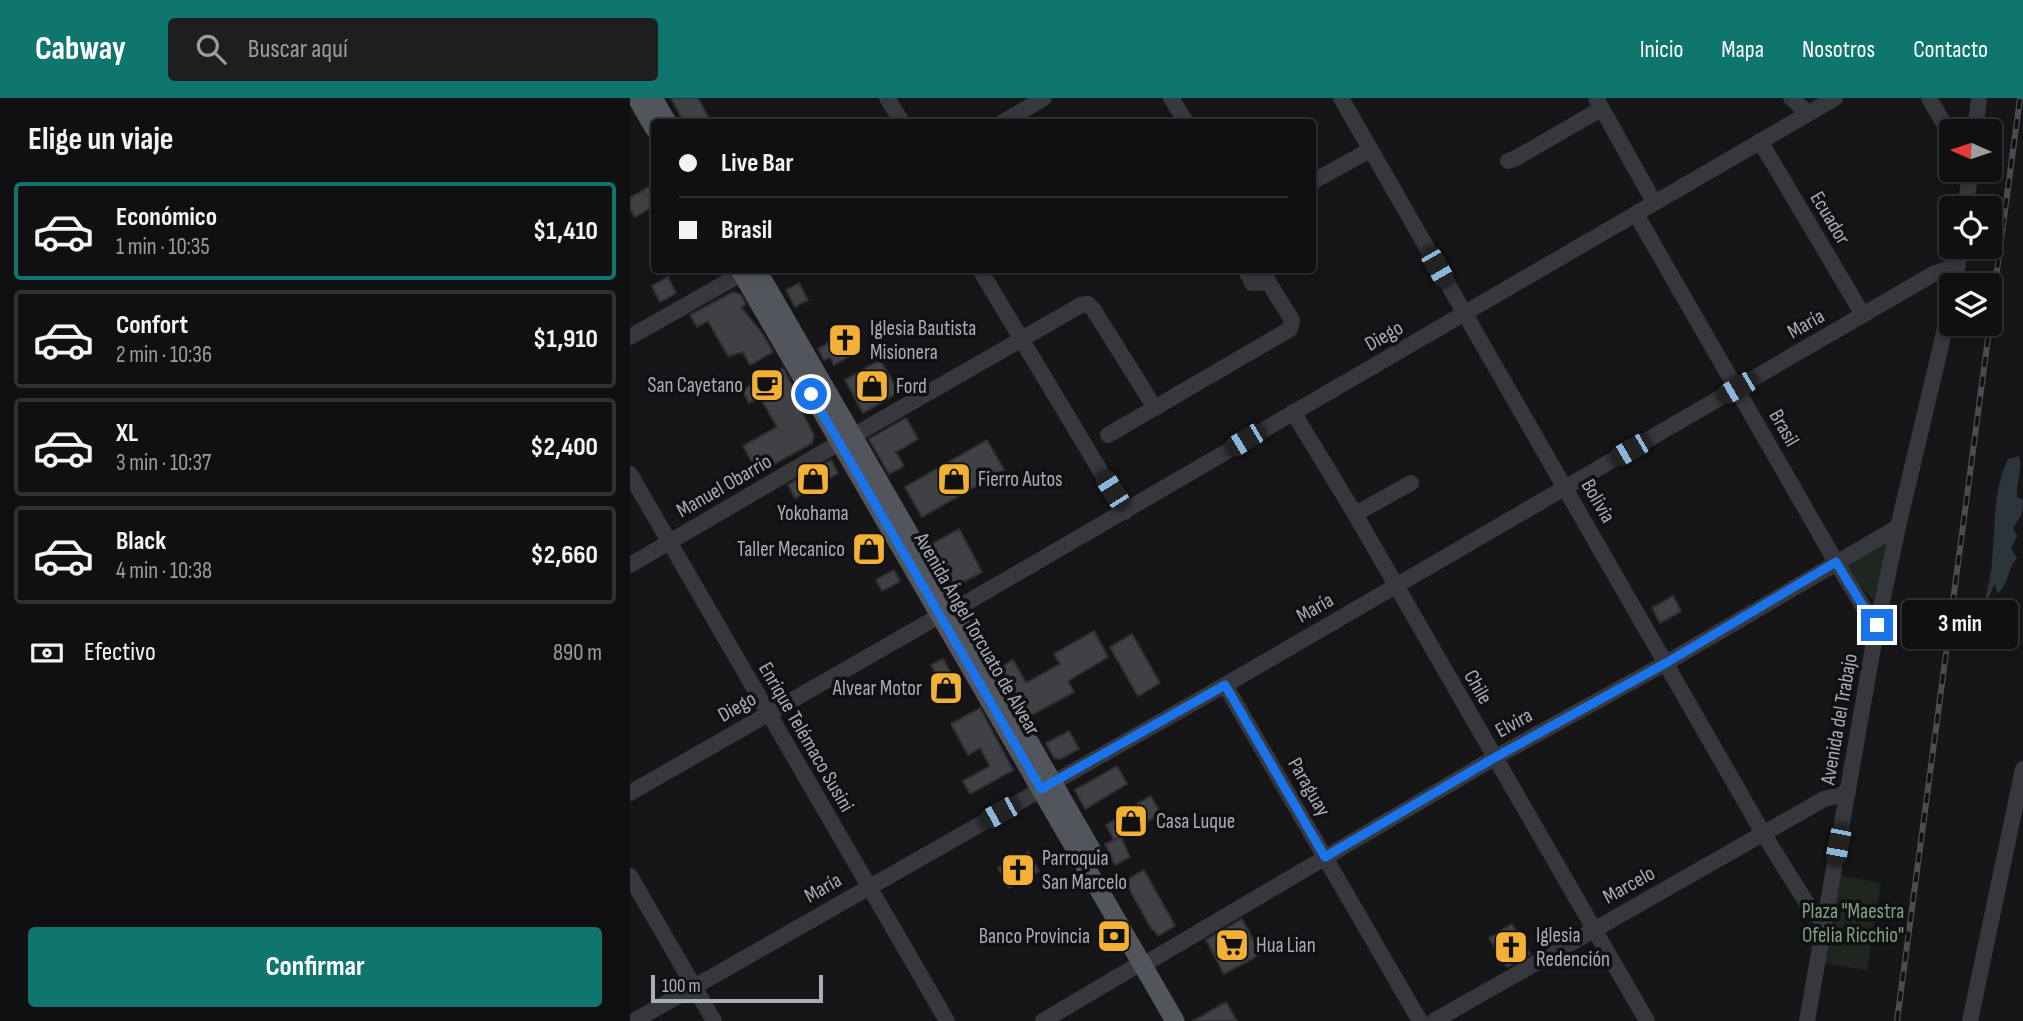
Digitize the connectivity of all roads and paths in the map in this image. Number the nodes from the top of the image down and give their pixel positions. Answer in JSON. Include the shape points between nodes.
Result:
{"nodes":[{"id":1,"x":887,"y":98,"type":"edge"},
{"id":2,"x":1044,"y":98,"type":"edge"},
{"id":3,"x":1171,"y":98,"type":"edge"},
{"id":4,"x":1341,"y":98,"type":"edge"},
{"id":5,"x":1791,"y":98,"type":"edge"},
{"id":6,"x":1835,"y":98,"type":"edge"},
{"id":7,"x":1930,"y":98,"type":"edge"},
{"id":8,"x":1979,"y":98,"type":"edge"},
{"id":9,"x":644,"y":102,"type":"edge"},
{"id":10,"x":1599,"y":104,"type":"edge"},
{"id":11,"x":1808,"y":113,"type":"junction"},
{"id":12,"x":664,"y":119,"type":"edge"},
{"id":13,"x":900,"y":119,"type":"edge"},
{"id":14,"x":1008,"y":119,"type":"edge"},
{"id":15,"x":1184,"y":119,"type":"edge"},
{"id":16,"x":1942,"y":119,"type":"edge"},
{"id":17,"x":1976,"y":119,"type":"edge"},
{"id":18,"x":651,"y":120,"type":"edge"},
{"id":19,"x":1760,"y":141,"type":"junction"},
{"id":20,"x":1370,"y":150,"type":"junction"},
{"id":21,"x":1508,"y":161,"type":"dead end"},
{"id":22,"x":1316,"y":180,"type":"edge"},
{"id":23,"x":1654,"y":202,"type":"junction"},
{"id":24,"x":1636,"y":214,"type":"junction"},
{"id":25,"x":1958,"y":259,"type":"edge"},
{"id":26,"x":1957,"y":266,"type":"junction"},
{"id":27,"x":742,"y":273,"type":"edge"},
{"id":28,"x":749,"y":273,"type":"edge"},
{"id":29,"x":982,"y":273,"type":"edge"},
{"id":30,"x":1261,"y":273,"type":"edge"},
{"id":31,"x":1956,"y":273,"type":"edge"},
{"id":32,"x":1464,"y":314,"type":"junction"},
{"id":33,"x":1863,"y":316,"type":"junction"},
{"id":34,"x":1943,"y":336,"type":"edge"},
{"id":35,"x":630,"y":337,"type":"edge"},
{"id":36,"x":1020,"y":340,"type":"junction"},
{"id":37,"x":1737,"y":388,"type":"junction"},
{"id":38,"x":1155,"y":408,"type":"junction"},
{"id":39,"x":1293,"y":412,"type":"junction"},
{"id":40,"x":1108,"y":435,"type":"dead end"},
{"id":41,"x":846,"y":439,"type":"junction"},
{"id":42,"x":630,"y":474,"type":"edge"},
{"id":43,"x":1411,"y":483,"type":"dead end"},
{"id":44,"x":1566,"y":487,"type":"junction"},
{"id":45,"x":1125,"y":512,"type":"junction"},
{"id":46,"x":1355,"y":514,"type":"junction"},
{"id":47,"x":1898,"y":527,"type":"junction"},
{"id":48,"x":669,"y":542,"type":"junction"},
{"id":49,"x":1836,"y":562,"type":"junction"},
{"id":50,"x":630,"y":565,"type":"edge"},
{"id":51,"x":1396,"y":586,"type":"junction"},
{"id":52,"x":946,"y":613,"type":"junction"},
{"id":53,"x":1877,"y":625,"type":"junction"},
{"id":54,"x":1666,"y":663,"type":"junction"},
{"id":55,"x":1225,"y":685,"type":"junction"},
{"id":56,"x":768,"y":713,"type":"junction"},
{"id":57,"x":1494,"y":758,"type":"junction"},
{"id":58,"x":2023,"y":769,"type":"edge"},
{"id":59,"x":1047,"y":786,"type":"junction"},
{"id":60,"x":630,"y":793,"type":"edge"},
{"id":61,"x":1847,"y":793,"type":"junction"},
{"id":62,"x":1763,"y":834,"type":"junction"},
{"id":63,"x":1325,"y":857,"type":"junction"},
{"id":64,"x":630,"y":876,"type":"edge"},
{"id":65,"x":869,"y":886,"type":"junction"},
{"id":66,"x":1823,"y":923,"type":"junction"},
{"id":67,"x":1594,"y":929,"type":"junction"},
{"id":68,"x":1147,"y":961,"type":"junction"},
{"id":69,"x":694,"y":986,"type":"junction"},
{"id":70,"x":634,"y":1021,"type":"edge"},
{"id":71,"x":714,"y":1021,"type":"edge"},
{"id":72,"x":947,"y":1021,"type":"edge"},
{"id":73,"x":1042,"y":1021,"type":"edge"},
{"id":74,"x":1175,"y":1021,"type":"edge"},
{"id":75,"x":1190,"y":1021,"type":"edge"},
{"id":76,"x":1420,"y":1021,"type":"edge"},
{"id":77,"x":1434,"y":1021,"type":"edge"},
{"id":78,"x":1647,"y":1021,"type":"edge"},
{"id":79,"x":1807,"y":1021,"type":"edge"},
{"id":80,"x":1970,"y":1021,"type":"edge"}],
"edges":[{"from":1,"to":13,"type":"street"},
{"from":2,"to":14,"type":"street"},
{"from":3,"to":15,"type":"street"},
{"from":4,"to":20,"type":"street","name":"Bolivia"},
{"from":5,"to":11,"type":"street"},
{"from":6,"to":11,"type":"street","name":"Diego"},
{"from":7,"to":16,"type":"street"},
{"from":8,"to":17,"type":"street"},
{"from":9,"to":12,"type":"main road"},
{"from":9,"to":18,"type":"main road"},
{"from":10,"to":21,"type":"street"},
{"from":10,"to":23,"type":"street"},
{"from":11,"to":19,"type":"street","name":"Diego"},
{"from":19,"to":23,"type":"street","name":"Diego"},
{"from":19,"to":33,"type":"street","name":"Ecuador"},
{"from":20,"to":22,"type":"street"},
{"from":20,"to":32,"type":"street","name":"Bolivia"},
{"from":23,"to":24,"type":"street","name":"Diego"},
{"from":24,"to":32,"type":"street","name":"Diego"},
{"from":24,"to":37,"type":"street","name":"Brasil"},
{"from":25,"to":26,"type":"street"},
{"from":26,"to":31,"type":"street"},
{"from":26,"to":33,"type":"street","name":"María","via":[[1935,273]]},
{"from":27,"to":35,"type":"street"},
{"from":28,"to":41,"type":"main road","name":"Avenida Ángel Torcuato de Alvear"},
{"from":29,"to":36,"type":"street"},
{"from":30,"to":38,"type":"street","via":[[1291,325]]},
{"from":32,"to":39,"type":"street","name":"Diego"},
{"from":32,"to":44,"type":"street","name":"Bolivia"},
{"from":33,"to":37,"type":"street","name":"María"},
{"from":34,"to":47,"type":"street","name":"Avenida del Trabajo"},
{"from":36,"to":38,"type":"street","name":"Manuel Obarrio","via":[[1088,304]]},
{"from":36,"to":41,"type":"street","name":"Manuel Obarrio"},
{"from":36,"to":45,"type":"street"},
{"from":37,"to":44,"type":"street","name":"María"},
{"from":37,"to":49,"type":"street","name":"Brasil"},
{"from":38,"to":40,"type":"street"},
{"from":39,"to":45,"type":"street","name":"Diego"},
{"from":39,"to":46,"type":"street","name":"Chile"},
{"from":41,"to":48,"type":"street","name":"Manuel Obarrio"},
{"from":41,"to":52,"type":"main road","name":"Avenida Ángel Torcuato de Alvear"},
{"from":42,"to":48,"type":"street","name":"Enrique Telémaco Susini"},
{"from":43,"to":46,"type":"street"},
{"from":44,"to":51,"type":"street","name":"María"},
{"from":44,"to":54,"type":"street","name":"Bolivia"},
{"from":45,"to":52,"type":"street","name":"Diego"},
{"from":46,"to":51,"type":"street","name":"Chile"},
{"from":47,"to":49,"type":"street","name":"Elvira"},
{"from":47,"to":53,"type":"street","name":"Avenida del Trabajo"},
{"from":48,"to":50,"type":"street","name":"Manuel Obarrio"},
{"from":48,"to":56,"type":"street","name":"Enrique Telémaco Susini"},
{"from":49,"to":53,"type":"street","name":"Brasil"},
{"from":49,"to":54,"type":"street","name":"Elvira"},
{"from":51,"to":55,"type":"street","name":"María"},
{"from":51,"to":57,"type":"street","name":"Chile"},
{"from":52,"to":56,"type":"street","name":"Diego"},
{"from":52,"to":59,"type":"main road","name":"Avenida Ángel Torcuato de Alvear"},
{"from":53,"to":61,"type":"street","name":"Avenida del Trabajo"},
{"from":54,"to":57,"type":"street","name":"Elvira"},
{"from":54,"to":62,"type":"street","name":"Bolivia"},
{"from":55,"to":59,"type":"street","name":"María"},
{"from":55,"to":63,"type":"street","name":"Paraguay"},
{"from":56,"to":60,"type":"street","name":"Diego"},
{"from":56,"to":65,"type":"street","name":"Enrique Telémaco Susini"},
{"from":57,"to":63,"type":"street","name":"Elvira"},
{"from":57,"to":67,"type":"street","name":"Chile"},
{"from":58,"to":80,"type":"street"},
{"from":59,"to":65,"type":"street","name":"María"},
{"from":59,"to":68,"type":"main road","name":"Avenida Ángel Torcuato de Alvear"},
{"from":61,"to":62,"type":"street","name":"Marcelo","via":[[1824,799]]},
{"from":61,"to":66,"type":"street","name":"Avenida del Trabajo"},
{"from":62,"to":66,"type":"street","name":"Bolivia"},
{"from":62,"to":67,"type":"street","name":"Marcelo"},
{"from":63,"to":68,"type":"street","name":"Elvira"},
{"from":63,"to":76,"type":"street","name":"Paraguay"},
{"from":64,"to":69,"type":"street"},
{"from":65,"to":69,"type":"street","name":"María"},
{"from":65,"to":72,"type":"street","name":"Enrique Telémaco Susini"},
{"from":66,"to":79,"type":"street","name":"Avenida del Trabajo"},
{"from":67,"to":77,"type":"street","name":"Marcelo"},
{"from":67,"to":78,"type":"street","name":"Chile"},
{"from":68,"to":73,"type":"street","name":"Elvira"},
{"from":68,"to":74,"type":"main road","name":"Avenida Ángel Torcuato de Alvear"},
{"from":68,"to":75,"type":"main road","name":"Avenida Ángel Torcuato de Alvear"},
{"from":69,"to":70,"type":"street","name":"María"},
{"from":69,"to":71,"type":"street"}]}
